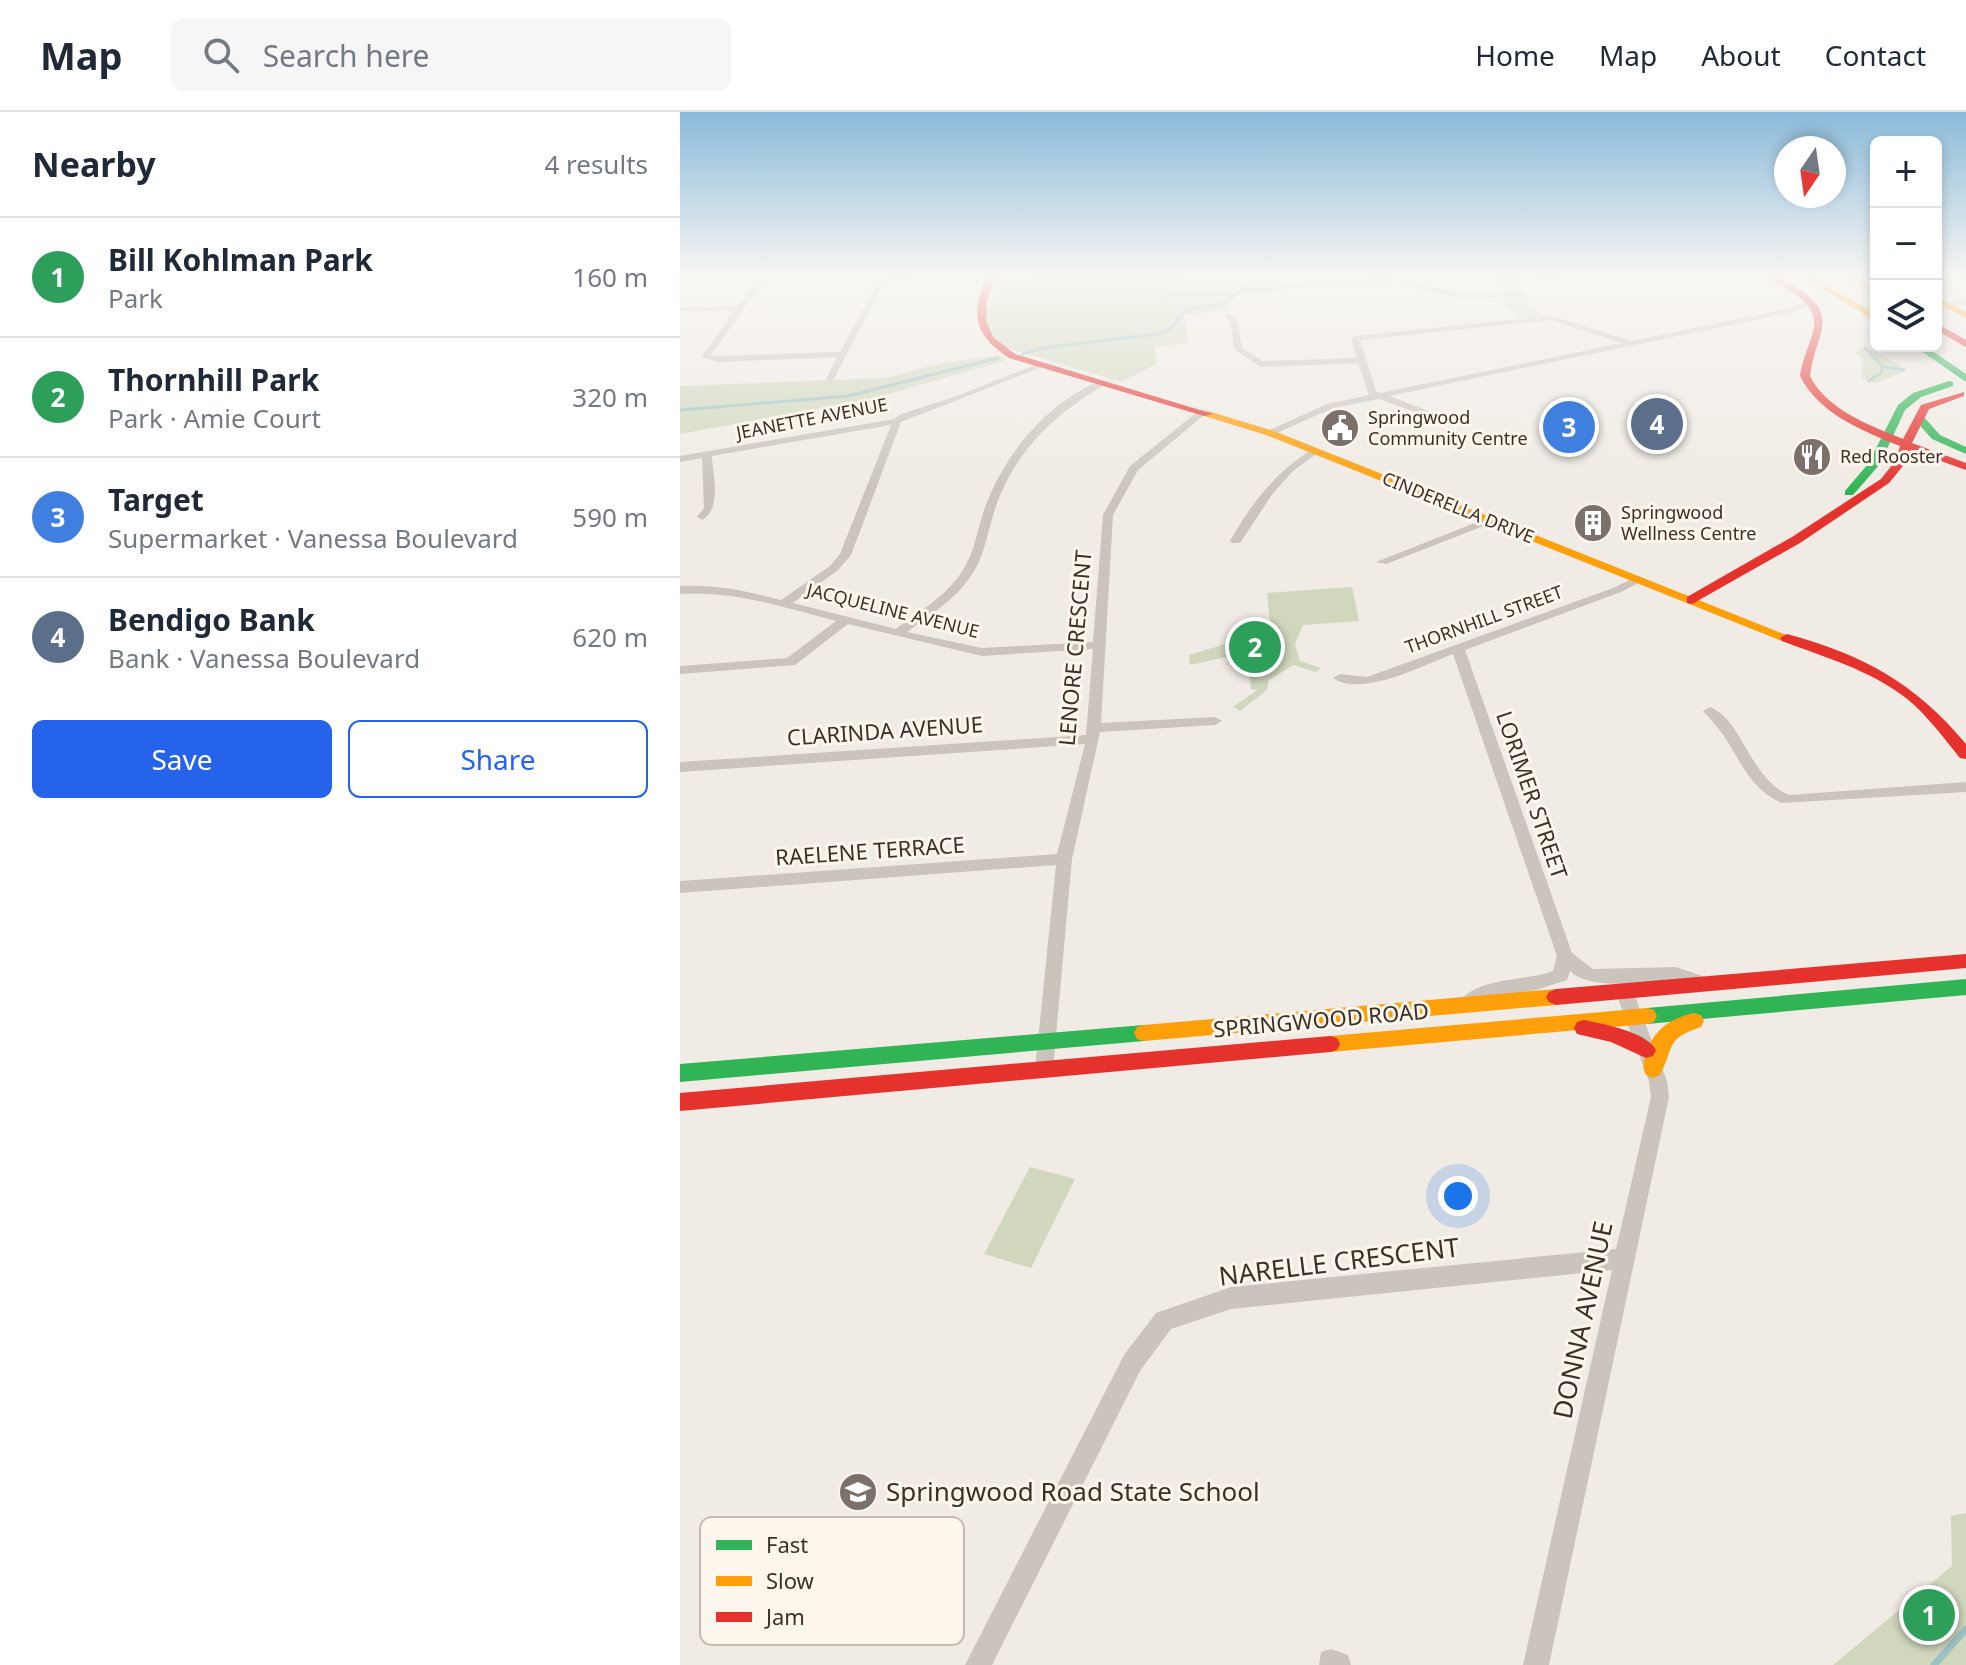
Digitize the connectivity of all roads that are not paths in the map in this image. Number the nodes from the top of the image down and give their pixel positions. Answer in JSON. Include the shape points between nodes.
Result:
{"nodes":[{"id":1,"x":713,"y":346,"type":"edge"},
{"id":2,"x":847,"y":346,"type":"edge"},
{"id":3,"x":996,"y":346,"type":"edge"},
{"id":4,"x":1238,"y":346,"type":"edge"},
{"id":5,"x":1355,"y":346,"type":"edge"},
{"id":6,"x":1616,"y":346,"type":"edge"},
{"id":7,"x":1627,"y":346,"type":"edge"},
{"id":8,"x":1813,"y":346,"type":"edge"},
{"id":9,"x":1825,"y":346,"type":"edge"},
{"id":10,"x":1927,"y":352,"type":"edge"},
{"id":11,"x":1942,"y":352,"type":"edge"},
{"id":12,"x":843,"y":354,"type":"junction"},
{"id":13,"x":1575,"y":357,"type":"junction"},
{"id":14,"x":1360,"y":360,"type":"junction"},
{"id":15,"x":1038,"y":367,"type":"junction"},
{"id":16,"x":1962,"y":378,"type":"edge"},
{"id":17,"x":830,"y":379,"type":"dead end"},
{"id":18,"x":1100,"y":384,"type":"junction"},
{"id":19,"x":1381,"y":396,"type":"junction"},
{"id":20,"x":1847,"y":406,"type":"junction"},
{"id":21,"x":1900,"y":407,"type":"junction"},
{"id":22,"x":1204,"y":411,"type":"junction"},
{"id":23,"x":1426,"y":413,"type":"dead end"},
{"id":24,"x":897,"y":421,"type":"junction"},
{"id":25,"x":1862,"y":423,"type":"junction"},
{"id":26,"x":1888,"y":430,"type":"junction"},
{"id":27,"x":1912,"y":431,"type":"junction"},
{"id":28,"x":1270,"y":433,"type":"junction"},
{"id":29,"x":1316,"y":451,"type":"junction"},
{"id":30,"x":1880,"y":452,"type":"junction"},
{"id":31,"x":707,"y":456,"type":"junction"},
{"id":32,"x":680,"y":459,"type":"edge"},
{"id":33,"x":1964,"y":459,"type":"edge"},
{"id":34,"x":1901,"y":461,"type":"junction"},
{"id":35,"x":702,"y":517,"type":"dead end"},
{"id":36,"x":1490,"y":520,"type":"junction"},
{"id":37,"x":1236,"y":541,"type":"dead end"},
{"id":38,"x":1758,"y":560,"type":"junction"},
{"id":39,"x":1382,"y":562,"type":"dead end"},
{"id":40,"x":1638,"y":579,"type":"junction"},
{"id":41,"x":680,"y":590,"type":"edge"},
{"id":42,"x":1692,"y":600,"type":"junction"},
{"id":43,"x":784,"y":603,"type":"junction"},
{"id":44,"x":845,"y":620,"type":"junction"},
{"id":45,"x":898,"y":633,"type":"junction"},
{"id":46,"x":1099,"y":645,"type":"junction"},
{"id":47,"x":1458,"y":649,"type":"junction"},
{"id":48,"x":680,"y":670,"type":"edge"},
{"id":49,"x":1340,"y":678,"type":"dead end"},
{"id":50,"x":1710,"y":711,"type":"dead end"},
{"id":51,"x":1215,"y":721,"type":"dead end"},
{"id":52,"x":1093,"y":733,"type":"junction"},
{"id":53,"x":1966,"y":754,"type":"edge"},
{"id":54,"x":680,"y":767,"type":"edge"},
{"id":55,"x":1966,"y":787,"type":"edge"},
{"id":56,"x":1064,"y":859,"type":"junction"},
{"id":57,"x":680,"y":887,"type":"edge"},
{"id":58,"x":1565,"y":956,"type":"junction"},
{"id":59,"x":1966,"y":961,"type":"edge"},
{"id":60,"x":1703,"y":983,"type":"junction"},
{"id":61,"x":1966,"y":987,"type":"edge"},
{"id":62,"x":1624,"y":991,"type":"junction"},
{"id":63,"x":1466,"y":1005,"type":"junction"},
{"id":64,"x":1732,"y":1008,"type":"junction"},
{"id":65,"x":1633,"y":1017,"type":"junction"},
{"id":66,"x":1554,"y":1024,"type":"junction"},
{"id":67,"x":1047,"y":1041,"type":"junction"},
{"id":68,"x":1649,"y":1059,"type":"junction"},
{"id":69,"x":1044,"y":1069,"type":"junction"},
{"id":70,"x":680,"y":1073,"type":"edge"},
{"id":71,"x":680,"y":1102,"type":"edge"},
{"id":72,"x":1626,"y":1258,"type":"junction"},
{"id":73,"x":978,"y":1665,"type":"edge"},
{"id":74,"x":1536,"y":1665,"type":"edge"}],
"edges":[{"from":1,"to":12,"type":"street","via":[[706,356],[718,359]]},
{"from":2,"to":12,"type":"street"},
{"from":3,"to":15,"type":"main road","name":"CINDERELLA DRIVE"},
{"from":4,"to":14,"type":"street","via":[[1261,364]]},
{"from":5,"to":14,"type":"street"},
{"from":6,"to":13,"type":"street"},
{"from":7,"to":13,"type":"street"},
{"from":8,"to":25,"type":"main road","via":[[1806,383],[1829,406]]},
{"from":9,"to":20,"type":"main road","via":[[1818,380]]},
{"from":10,"to":16,"type":"main road"},
{"from":11,"to":16,"type":"main road"},
{"from":12,"to":17,"type":"street"},
{"from":13,"to":19,"type":"street"},
{"from":14,"to":19,"type":"street","via":[[1372,393]]},
{"from":15,"to":18,"type":"main road","name":"CINDERELLA DRIVE"},
{"from":15,"to":24,"type":"street","name":"JEANETTE AVENUE"},
{"from":16,"to":21,"type":"main road","via":[[1917,393]]},
{"from":16,"to":27,"type":"main road"},
{"from":18,"to":22,"type":"main road","name":"CINDERELLA DRIVE"},
{"from":18,"to":45,"type":"street","via":[[1035,430],[992,502],[963,580]]},
{"from":19,"to":23,"type":"street"},
{"from":19,"to":28,"type":"street","via":[[1330,406]]},
{"from":20,"to":21,"type":"main road","via":[[1874,411]]},
{"from":20,"to":26,"type":"main road"},
{"from":21,"to":26,"type":"main road"},
{"from":22,"to":28,"type":"main road","name":"CINDERELLA DRIVE"},
{"from":22,"to":46,"type":"street","name":"LENORE CRESCENT","via":[[1134,468],[1108,515]]},
{"from":24,"to":31,"type":"street","name":"JEANETTE AVENUE"},
{"from":24,"to":43,"type":"street","via":[[845,555]]},
{"from":25,"to":26,"type":"main road"},
{"from":25,"to":30,"type":"main road"},
{"from":26,"to":27,"type":"main road"},
{"from":26,"to":30,"type":"main road"},
{"from":27,"to":33,"type":"main road"},
{"from":27,"to":34,"type":"main road"},
{"from":28,"to":29,"type":"main road","name":"CINDERELLA DRIVE"},
{"from":29,"to":36,"type":"main road","name":"CINDERELLA DRIVE"},
{"from":29,"to":37,"type":"street","via":[[1256,504]]},
{"from":30,"to":38,"type":"main road","via":[[1856,488],[1786,534]]},
{"from":31,"to":32,"type":"street","name":"JEANETTE AVENUE"},
{"from":31,"to":35,"type":"street","via":[[709,508]]},
{"from":33,"to":34,"type":"main road"},
{"from":34,"to":38,"type":"main road","via":[[1878,486]]},
{"from":36,"to":39,"type":"street"},
{"from":36,"to":40,"type":"main road","name":"CINDERELLA DRIVE"},
{"from":38,"to":42,"type":"main road"},
{"from":40,"to":42,"type":"main road","name":"CINDERELLA DRIVE"},
{"from":40,"to":47,"type":"street","name":"THORNHILL STREET"},
{"from":41,"to":43,"type":"street","name":"JACQUELINE AVENUE","via":[[709,588]]},
{"from":42,"to":53,"type":"main road","name":"CINDERELLA DRIVE","via":[[1895,683],[1919,699]]},
{"from":43,"to":44,"type":"street","name":"JACQUELINE AVENUE"},
{"from":44,"to":45,"type":"street","name":"JACQUELINE AVENUE"},
{"from":44,"to":48,"type":"street","via":[[790,662]]},
{"from":45,"to":46,"type":"street","name":"JACQUELINE AVENUE","via":[[982,652]]},
{"from":46,"to":52,"type":"street","name":"LENORE CRESCENT"},
{"from":47,"to":49,"type":"street","name":"THORNHILL STREET","via":[[1368,681]]},
{"from":47,"to":58,"type":"street","name":"LORIMER STREET"},
{"from":50,"to":55,"type":"street","via":[[1725,724],[1773,796],[1787,800]]},
{"from":51,"to":52,"type":"street","name":"CLARINDA AVENUE"},
{"from":52,"to":54,"type":"street","name":"CLARINDA AVENUE"},
{"from":52,"to":56,"type":"street","name":"LENORE CRESCENT"},
{"from":56,"to":57,"type":"street","name":"RAELENE TERRACE"},
{"from":56,"to":67,"type":"street","name":"LENORE CRESCENT"},
{"from":58,"to":60,"type":"street","via":[[1591,976],[1676,974]]},
{"from":58,"to":63,"type":"street","via":[[1561,975],[1547,982],[1482,993]]},
{"from":59,"to":60,"type":"main road","name":"SPRINGWOOD ROAD"},
{"from":60,"to":62,"type":"main road","name":"SPRINGWOOD ROAD"},
{"from":61,"to":64,"type":"main road","name":"SPRINGWOOD ROAD"},
{"from":62,"to":63,"type":"main road","name":"SPRINGWOOD ROAD"},
{"from":62,"to":65,"type":"street","name":"DONNA AVENUE"},
{"from":63,"to":67,"type":"main road","name":"SPRINGWOOD ROAD"},
{"from":64,"to":65,"type":"main road","name":"SPRINGWOOD ROAD"},
{"from":64,"to":68,"type":"main road","via":[[1711,1019],[1671,1026]]},
{"from":65,"to":66,"type":"main road","name":"SPRINGWOOD ROAD"},
{"from":65,"to":68,"type":"street","name":"DONNA AVENUE"},
{"from":66,"to":68,"type":"main road","via":[[1604,1031]]},
{"from":66,"to":69,"type":"main road","name":"SPRINGWOOD ROAD"},
{"from":67,"to":69,"type":"street","name":"LENORE CRESCENT"},
{"from":67,"to":70,"type":"main road","name":"SPRINGWOOD ROAD"},
{"from":68,"to":72,"type":"street","name":"DONNA AVENUE","via":[[1660,1097]]},
{"from":69,"to":71,"type":"main road","name":"SPRINGWOOD ROAD"},
{"from":72,"to":73,"type":"street","name":"NARELLE CRESCENT","via":[[1231,1298],[1164,1321],[1132,1363]]},
{"from":72,"to":74,"type":"street","name":"DONNA AVENUE"}]}
